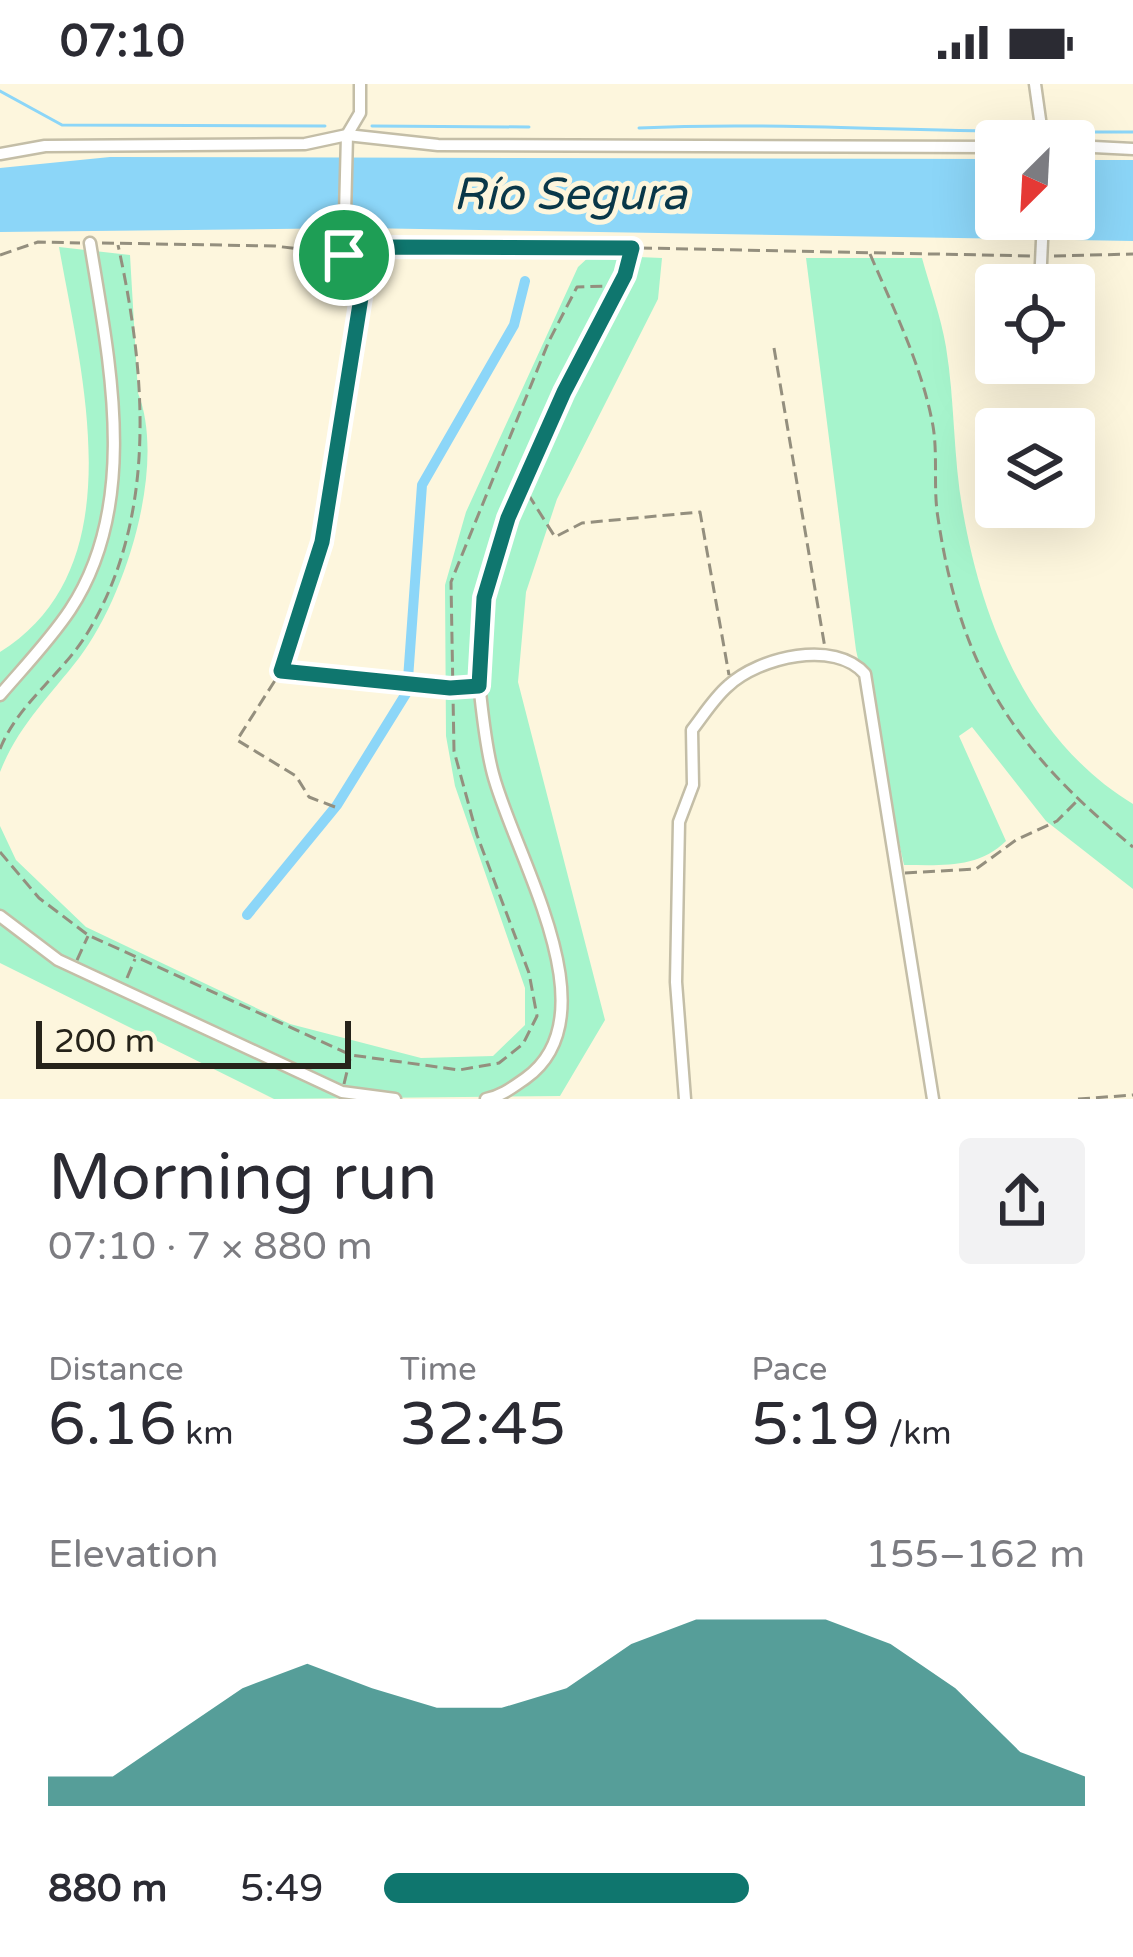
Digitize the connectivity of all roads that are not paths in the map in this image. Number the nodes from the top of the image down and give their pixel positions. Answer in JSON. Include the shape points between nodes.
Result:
{"nodes":[{"id":1,"x":360,"y":84,"type":"edge"},
{"id":2,"x":1035,"y":84,"type":"edge"},
{"id":3,"x":1040,"y":120,"type":"edge"},
{"id":4,"x":347,"y":135,"type":"junction"},
{"id":5,"x":975,"y":147,"type":"edge"},
{"id":6,"x":1095,"y":147,"type":"edge"},
{"id":7,"x":1133,"y":149,"type":"edge"},
{"id":8,"x":0,"y":154,"type":"edge"},
{"id":9,"x":90,"y":243,"type":"road end"},
{"id":10,"x":632,"y":248,"type":"road end"},
{"id":11,"x":341,"y":404,"type":"road end"},
{"id":12,"x":0,"y":695,"type":"edge"},
{"id":13,"x":0,"y":916,"type":"edge"},
{"id":14,"x":341,"y":1095,"type":"edge"},
{"id":15,"x":395,"y":1099,"type":"edge"},
{"id":16,"x":486,"y":1099,"type":"edge"},
{"id":17,"x":686,"y":1099,"type":"edge"},
{"id":18,"x":933,"y":1099,"type":"edge"}],
"edges":[{"from":1,"to":4,"type":"street","via":[[360,113]]},
{"from":2,"to":3,"type":"street"},
{"from":4,"to":5,"type":"street","via":[[438,146]]},
{"from":4,"to":8,"type":"street","via":[[305,144],[45,146]]},
{"from":4,"to":11,"type":"street","via":[[344,255],[363,285]]},
{"from":6,"to":7,"type":"street"},
{"from":9,"to":12,"type":"street","via":[[110,362],[107,518],[72,607]]},
{"from":10,"to":16,"type":"street","via":[[508,518],[484,598],[479,686],[493,773],[565,1001],[558,1044],[538,1069]]},
{"from":13,"to":14,"type":"street","via":[[73,967]]},
{"from":14,"to":15,"type":"street"},
{"from":17,"to":18,"type":"street","via":[[676,982],[679,822],[693,785],[692,730],[730,682],[826,652],[852,659],[865,674]]}]}
